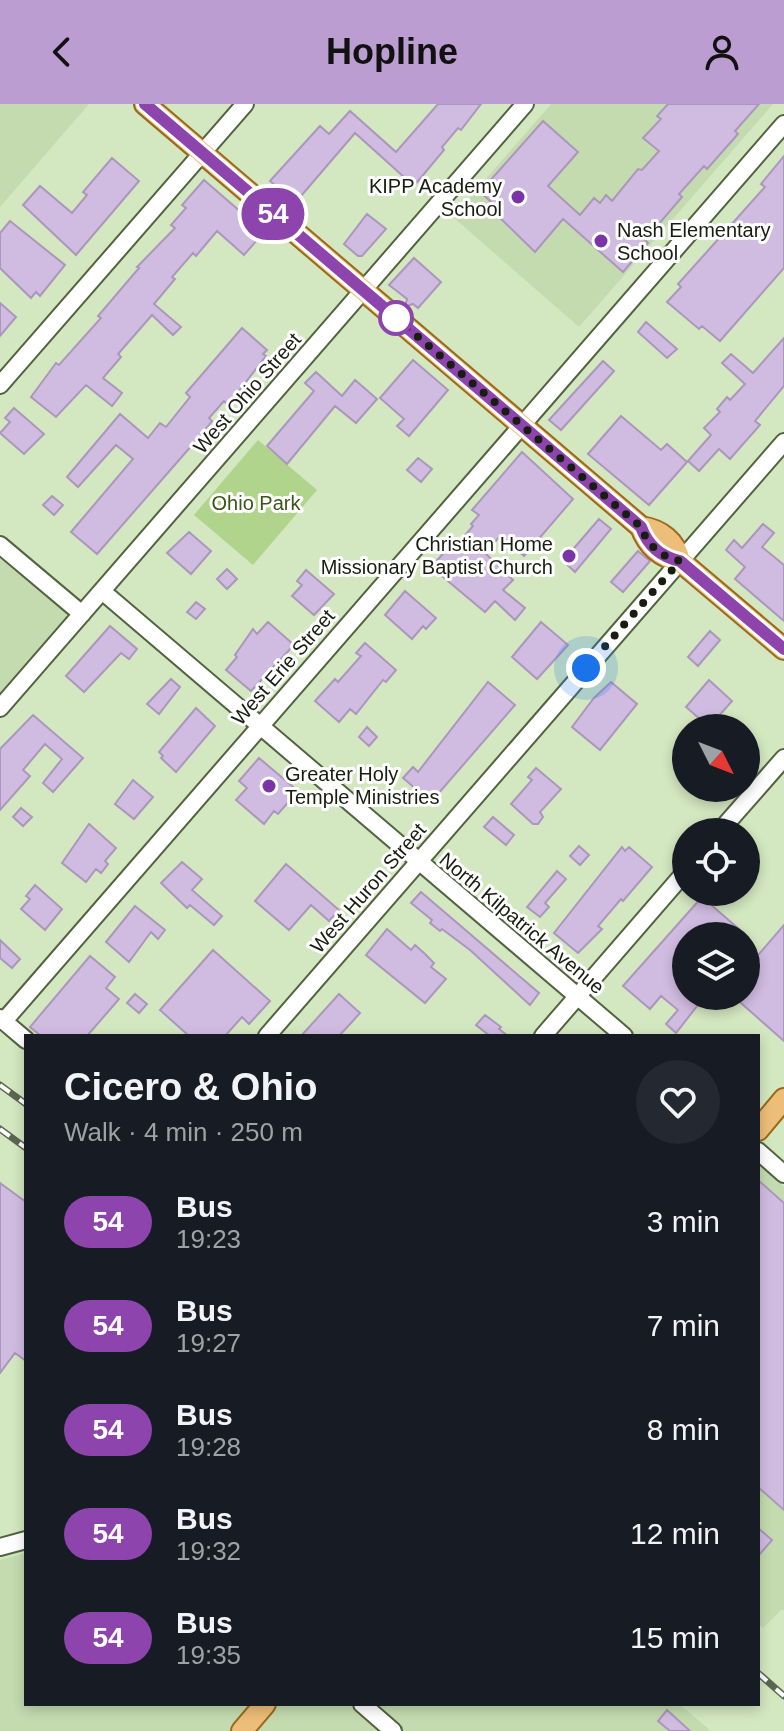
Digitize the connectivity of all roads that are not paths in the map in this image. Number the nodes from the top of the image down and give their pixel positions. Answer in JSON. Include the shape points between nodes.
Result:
{"nodes":[{"id":1,"x":145,"y":104,"type":"edge"},
{"id":2,"x":245,"y":104,"type":"edge"},
{"id":3,"x":525,"y":104,"type":"edge"},
{"id":4,"x":784,"y":124,"type":"edge"},
{"id":5,"x":202,"y":153,"type":"junction"},
{"id":6,"x":362,"y":289,"type":"junction"},
{"id":7,"x":0,"y":385,"type":"edge"},
{"id":8,"x":521,"y":425,"type":"junction"},
{"id":9,"x":784,"y":442,"type":"edge"},
{"id":10,"x":0,"y":545,"type":"edge"},
{"id":11,"x":680,"y":561,"type":"junction"},
{"id":12,"x":102,"y":591,"type":"junction"},
{"id":13,"x":82,"y":614,"type":"junction"},
{"id":14,"x":784,"y":649,"type":"edge"},
{"id":15,"x":0,"y":708,"type":"edge"},
{"id":16,"x":259,"y":725,"type":"junction"},
{"id":17,"x":784,"y":758,"type":"edge"},
{"id":18,"x":731,"y":818,"type":"edge"},
{"id":19,"x":418,"y":860,"type":"junction"},
{"id":20,"x":672,"y":887,"type":"edge"},
{"id":21,"x":577,"y":996,"type":"junction"},
{"id":22,"x":2,"y":1020,"type":"edge"},
{"id":23,"x":269,"y":1034,"type":"edge"},
{"id":24,"x":545,"y":1034,"type":"edge"},
{"id":25,"x":622,"y":1034,"type":"edge"},
{"id":26,"x":24,"y":1038,"type":"edge"},
{"id":27,"x":784,"y":1099,"type":"edge"},
{"id":28,"x":760,"y":1128,"type":"edge"},
{"id":29,"x":760,"y":1153,"type":"edge"},
{"id":30,"x":784,"y":1174,"type":"edge"},
{"id":31,"x":24,"y":1541,"type":"edge"},
{"id":32,"x":0,"y":1547,"type":"edge"},
{"id":33,"x":263,"y":1706,"type":"edge"},
{"id":34,"x":364,"y":1706,"type":"edge"},
{"id":35,"x":242,"y":1731,"type":"edge"},
{"id":36,"x":393,"y":1731,"type":"edge"}],
"edges":[{"from":1,"to":5,"type":"main road"},
{"from":2,"to":5,"type":"street"},
{"from":3,"to":6,"type":"street","name":"West Ohio Street"},
{"from":4,"to":8,"type":"street","name":"West Erie Street"},
{"from":5,"to":6,"type":"main road"},
{"from":5,"to":7,"type":"street"},
{"from":6,"to":8,"type":"main road"},
{"from":6,"to":12,"type":"street","name":"West Ohio Street"},
{"from":8,"to":11,"type":"main road","via":[[641,527],[660,553]]},
{"from":8,"to":16,"type":"street","name":"West Erie Street"},
{"from":9,"to":11,"type":"street","name":"West Huron Street"},
{"from":10,"to":13,"type":"street"},
{"from":11,"to":14,"type":"main road"},
{"from":11,"to":19,"type":"street","name":"West Huron Street"},
{"from":12,"to":13,"type":"street","name":"West Ohio Street"},
{"from":12,"to":16,"type":"street","name":"North Kilpatrick Avenue"},
{"from":13,"to":15,"type":"street","name":"West Ohio Street"},
{"from":16,"to":19,"type":"street","name":"North Kilpatrick Avenue"},
{"from":16,"to":22,"type":"street","name":"West Erie Street"},
{"from":17,"to":18,"type":"street"},
{"from":19,"to":21,"type":"street","name":"North Kilpatrick Avenue"},
{"from":19,"to":23,"type":"street","name":"West Huron Street"},
{"from":20,"to":21,"type":"street"},
{"from":21,"to":24,"type":"street"},
{"from":21,"to":25,"type":"street","name":"North Kilpatrick Avenue"},
{"from":22,"to":26,"type":"street"},
{"from":27,"to":28,"type":"main road"},
{"from":29,"to":30,"type":"street"},
{"from":31,"to":32,"type":"street"},
{"from":33,"to":35,"type":"main road"},
{"from":34,"to":36,"type":"street"}]}
